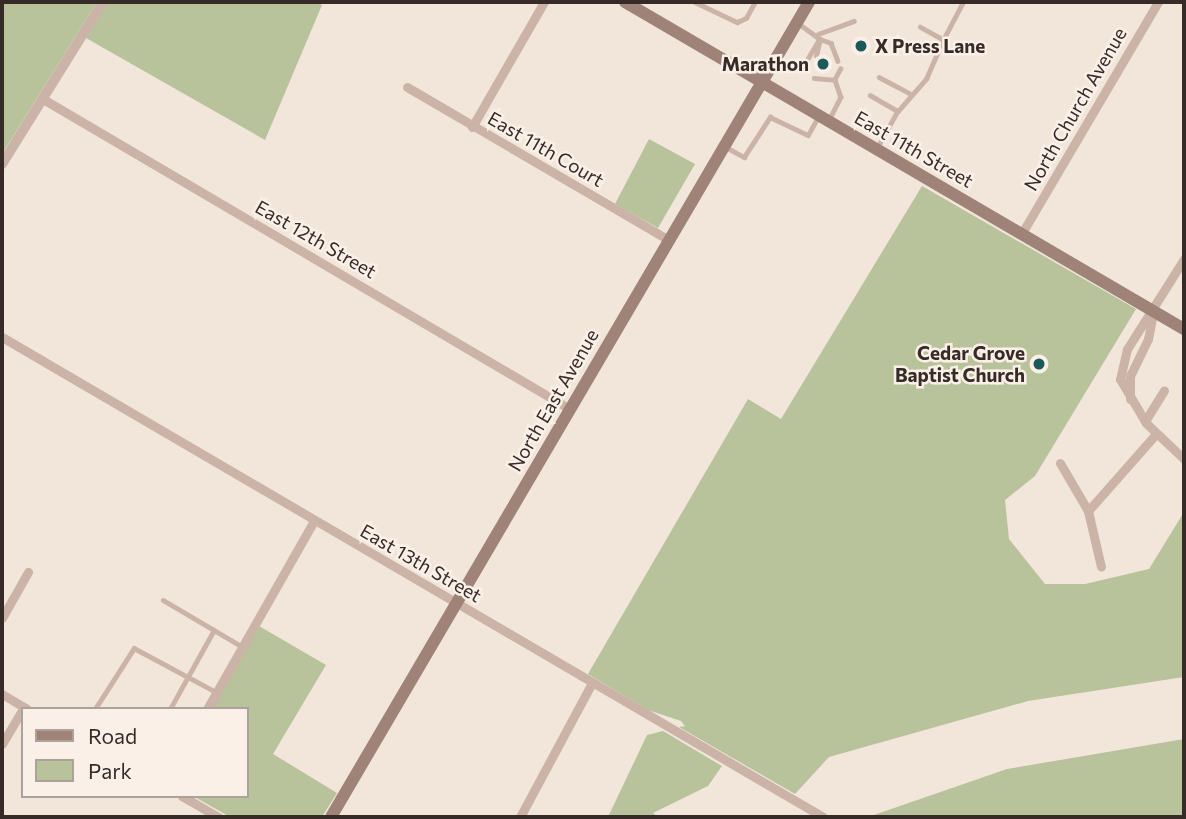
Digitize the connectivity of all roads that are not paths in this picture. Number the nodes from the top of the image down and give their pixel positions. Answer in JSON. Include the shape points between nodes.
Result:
{"nodes":[{"id":1,"x":103,"y":2,"type":"edge"},
{"id":2,"x":544,"y":2,"type":"edge"},
{"id":3,"x":626,"y":2,"type":"edge"},
{"id":4,"x":695,"y":2,"type":"edge"},
{"id":5,"x":755,"y":2,"type":"edge"},
{"id":6,"x":809,"y":2,"type":"edge"},
{"id":7,"x":963,"y":2,"type":"edge"},
{"id":8,"x":1158,"y":2,"type":"edge"},
{"id":9,"x":854,"y":21,"type":"dead end"},
{"id":10,"x":797,"y":22,"type":"junction"},
{"id":11,"x":920,"y":27,"type":"dead end"},
{"id":12,"x":819,"y":36,"type":"junction"},
{"id":13,"x":943,"y":40,"type":"junction"},
{"id":14,"x":816,"y":56,"type":"dead end"},
{"id":15,"x":808,"y":59,"type":"dead end"},
{"id":16,"x":838,"y":61,"type":"dead end"},
{"id":17,"x":840,"y":69,"type":"dead end"},
{"id":18,"x":822,"y":75,"type":"dead end"},
{"id":19,"x":879,"y":77,"type":"dead end"},
{"id":20,"x":814,"y":78,"type":"dead end"},
{"id":21,"x":835,"y":80,"type":"junction"},
{"id":22,"x":761,"y":84,"type":"junction"},
{"id":23,"x":407,"y":87,"type":"dead end"},
{"id":24,"x":909,"y":93,"type":"junction"},
{"id":25,"x":870,"y":95,"type":"dead end"},
{"id":26,"x":43,"y":99,"type":"junction"},
{"id":27,"x":898,"y":111,"type":"junction"},
{"id":28,"x":823,"y":119,"type":"junction"},
{"id":29,"x":472,"y":127,"type":"junction"},
{"id":30,"x":724,"y":146,"type":"junction"},
{"id":31,"x":877,"y":150,"type":"junction"},
{"id":32,"x":2,"y":164,"type":"edge"},
{"id":33,"x":1022,"y":233,"type":"junction"},
{"id":34,"x":669,"y":240,"type":"junction"},
{"id":35,"x":1184,"y":258,"type":"edge"},
{"id":36,"x":1154,"y":311,"type":"junction"},
{"id":37,"x":1184,"y":329,"type":"edge"},
{"id":38,"x":2,"y":337,"type":"edge"},
{"id":39,"x":1164,"y":390,"type":"dead end"},
{"id":40,"x":1130,"y":399,"type":"junction"},
{"id":41,"x":570,"y":409,"type":"junction"},
{"id":42,"x":1145,"y":421,"type":"junction"},
{"id":43,"x":1156,"y":434,"type":"junction"},
{"id":44,"x":1184,"y":459,"type":"edge"},
{"id":45,"x":1060,"y":463,"type":"dead end"},
{"id":46,"x":1088,"y":511,"type":"junction"},
{"id":47,"x":314,"y":521,"type":"junction"},
{"id":48,"x":1101,"y":567,"type":"dead end"},
{"id":49,"x":28,"y":572,"type":"dead end"},
{"id":50,"x":163,"y":600,"type":"dead end"},
{"id":51,"x":456,"y":604,"type":"junction"},
{"id":52,"x":2,"y":618,"type":"edge"},
{"id":53,"x":214,"y":630,"type":"junction"},
{"id":54,"x":242,"y":647,"type":"junction"},
{"id":55,"x":190,"y":675,"type":"junction"},
{"id":56,"x":592,"y":683,"type":"junction"},
{"id":57,"x":216,"y":692,"type":"junction"},
{"id":58,"x":2,"y":694,"type":"edge"},
{"id":59,"x":23,"y":707,"type":"edge"},
{"id":60,"x":96,"y":707,"type":"edge"},
{"id":61,"x":171,"y":707,"type":"edge"},
{"id":62,"x":207,"y":707,"type":"edge"},
{"id":63,"x":21,"y":714,"type":"edge"},
{"id":64,"x":2,"y":744,"type":"edge"},
{"id":65,"x":185,"y":798,"type":"edge"},
{"id":66,"x":218,"y":817,"type":"edge"},
{"id":67,"x":331,"y":817,"type":"edge"},
{"id":68,"x":520,"y":817,"type":"edge"},
{"id":69,"x":823,"y":817,"type":"edge"}],
"edges":[{"from":1,"to":26,"type":"street"},
{"from":2,"to":29,"type":"street"},
{"from":3,"to":22,"type":"main road","name":"East 11th Street"},
{"from":4,"to":5,"type":"lane","via":[[737,22],[746,18]]},
{"from":6,"to":10,"type":"main road","name":"North East Avenue"},
{"from":7,"to":13,"type":"lane"},
{"from":8,"to":33,"type":"street","name":"North Church Avenue"},
{"from":9,"to":12,"type":"lane"},
{"from":10,"to":12,"type":"lane"},
{"from":10,"to":22,"type":"main road","name":"North East Avenue"},
{"from":11,"to":13,"type":"lane"},
{"from":12,"to":14,"type":"lane"},
{"from":12,"to":15,"type":"lane"},
{"from":12,"to":16,"type":"lane","via":[[831,43]]},
{"from":13,"to":24,"type":"lane","via":[[926,79]]},
{"from":17,"to":21,"type":"lane"},
{"from":18,"to":21,"type":"lane"},
{"from":19,"to":24,"type":"lane"},
{"from":20,"to":21,"type":"lane"},
{"from":21,"to":28,"type":"lane","via":[[841,97]]},
{"from":22,"to":28,"type":"main road","name":"East 11th Street"},
{"from":22,"to":30,"type":"main road","name":"North East Avenue"},
{"from":23,"to":29,"type":"street","name":"East 11th Court"},
{"from":24,"to":27,"type":"lane"},
{"from":25,"to":27,"type":"lane"},
{"from":26,"to":32,"type":"street"},
{"from":26,"to":41,"type":"street","name":"East 12th Street"},
{"from":27,"to":31,"type":"lane"},
{"from":28,"to":30,"type":"lane","via":[[808,135],[769,117],[744,157]]},
{"from":28,"to":31,"type":"main road","name":"East 11th Street"},
{"from":29,"to":34,"type":"street","name":"East 11th Court"},
{"from":30,"to":34,"type":"main road","name":"North East Avenue"},
{"from":31,"to":33,"type":"main road","name":"East 11th Street"},
{"from":33,"to":36,"type":"main road","name":"East 11th Street"},
{"from":34,"to":41,"type":"main road","name":"North East Avenue"},
{"from":35,"to":36,"type":"street"},
{"from":36,"to":37,"type":"main road","name":"East 11th Street"},
{"from":36,"to":40,"type":"street","via":[[1148,339],[1130,376]]},
{"from":36,"to":40,"type":"street","via":[[1122,361],[1120,379]]},
{"from":38,"to":47,"type":"street","name":"East 13th Street"},
{"from":39,"to":42,"type":"street"},
{"from":40,"to":42,"type":"street"},
{"from":41,"to":51,"type":"main road","name":"North East Avenue"},
{"from":42,"to":43,"type":"street"},
{"from":43,"to":44,"type":"street"},
{"from":43,"to":46,"type":"street"},
{"from":45,"to":46,"type":"street"},
{"from":46,"to":48,"type":"street"},
{"from":47,"to":51,"type":"street","name":"East 13th Street"},
{"from":47,"to":54,"type":"street"},
{"from":49,"to":52,"type":"street"},
{"from":50,"to":53,"type":"lane"},
{"from":51,"to":56,"type":"street","name":"East 13th Street"},
{"from":51,"to":67,"type":"main road","name":"North East Avenue"},
{"from":53,"to":54,"type":"lane"},
{"from":53,"to":55,"type":"lane"},
{"from":54,"to":57,"type":"street"},
{"from":55,"to":57,"type":"lane"},
{"from":55,"to":60,"type":"lane","via":[[134,648]]},
{"from":55,"to":61,"type":"lane"},
{"from":56,"to":68,"type":"street"},
{"from":56,"to":69,"type":"street","name":"East 13th Street"},
{"from":57,"to":62,"type":"street"},
{"from":58,"to":59,"type":"street"},
{"from":63,"to":64,"type":"street"},
{"from":65,"to":66,"type":"street"}]}
